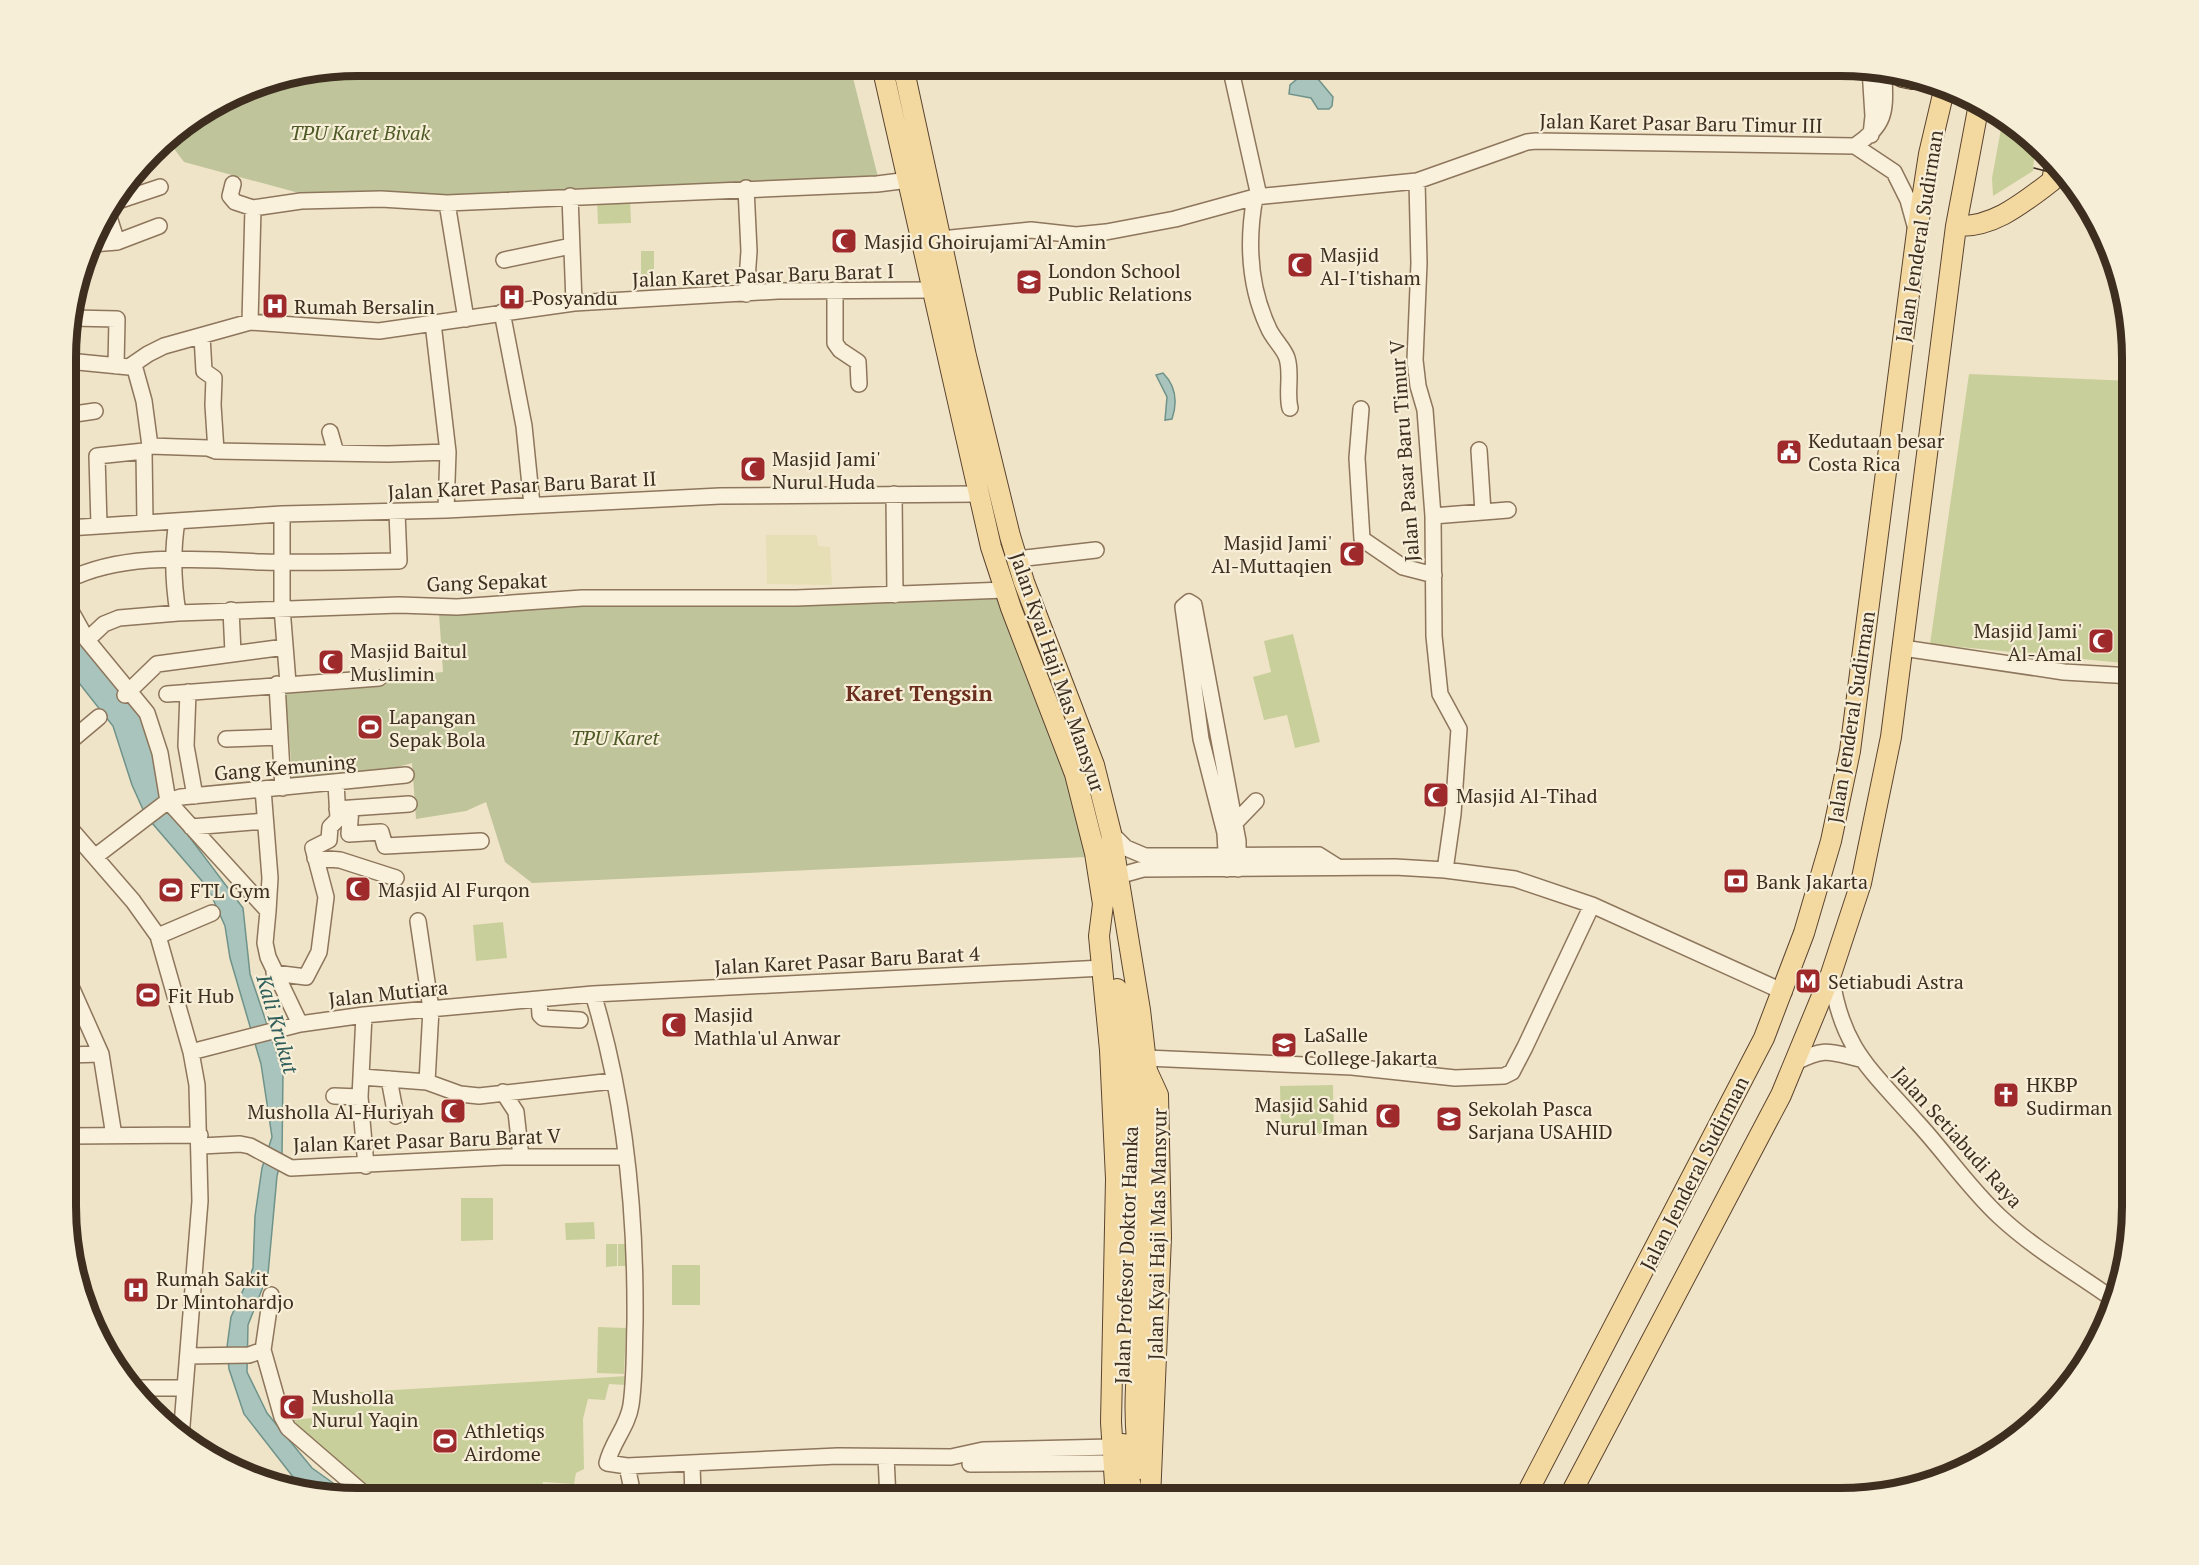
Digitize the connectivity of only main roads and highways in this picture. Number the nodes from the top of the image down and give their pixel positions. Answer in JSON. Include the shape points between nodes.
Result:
{"nodes":[{"id":1,"x":884,"y":76,"type":"edge"},
{"id":2,"x":905,"y":76,"type":"edge"},
{"id":3,"x":1943,"y":96,"type":"edge"},
{"id":4,"x":1977,"y":112,"type":"edge"},
{"id":5,"x":2046,"y":166,"type":"edge"},
{"id":6,"x":1956,"y":226,"type":"junction"},
{"id":7,"x":1103,"y":904,"type":"junction"},
{"id":8,"x":1146,"y":1064,"type":"junction"},
{"id":9,"x":1137,"y":1115,"type":"junction"},
{"id":10,"x":1115,"y":1488,"type":"edge"},
{"id":11,"x":1131,"y":1488,"type":"edge"},
{"id":12,"x":1147,"y":1488,"type":"edge"},
{"id":13,"x":1149,"y":1488,"type":"edge"},
{"id":14,"x":1530,"y":1488,"type":"edge"},
{"id":15,"x":1574,"y":1488,"type":"edge"}],
"edges":[{"from":1,"to":7,"type":"main road","name":"Jalan Kyai Haji Mas Mansyur","via":[[978,494],[1005,590],[1075,774]]},
{"from":2,"to":8,"type":"main road","name":"Jalan Kyai Haji Mas Mansyur","via":[[984,437],[1017,559],[1090,754],[1111,833]]},
{"from":3,"to":14,"type":"main road","name":"Jalan Jenderal Sudirman","via":[[1917,232],[1850,751],[1831,841],[1784,992],[1706,1152]]},
{"from":4,"to":6,"type":"main road","name":"Jalan Jenderal Sudirman"},
{"from":5,"to":6,"type":"main road","via":[[2038,191],[1993,221],[1979,226]]},
{"from":6,"to":15,"type":"main road","name":"Jalan Jenderal Sudirman","via":[[1904,648],[1875,824],[1861,883],[1796,1062],[1737,1182]]},
{"from":7,"to":9,"type":"main road","name":"Jalan Profesor Doktor Hamka"},
{"from":7,"to":10,"type":"main road","name":"Jalan Kyai Haji Mas Mansyur","via":[[1100,936],[1116,1179],[1112,1455]]},
{"from":8,"to":9,"type":"main road","name":"Jalan Profesor Doktor Hamka"},
{"from":8,"to":13,"type":"main road","name":"Jalan Kyai Haji Mas Mansyur","via":[[1158,1095],[1161,1142],[1158,1326]]},
{"from":9,"to":11,"type":"main road","name":"Jalan Profesor Doktor Hamka","via":[[1122,1422]]},
{"from":9,"to":12,"type":"main road","name":"Jalan Profesor Doktor Hamka","via":[[1146,1233],[1135,1422]]}]}
